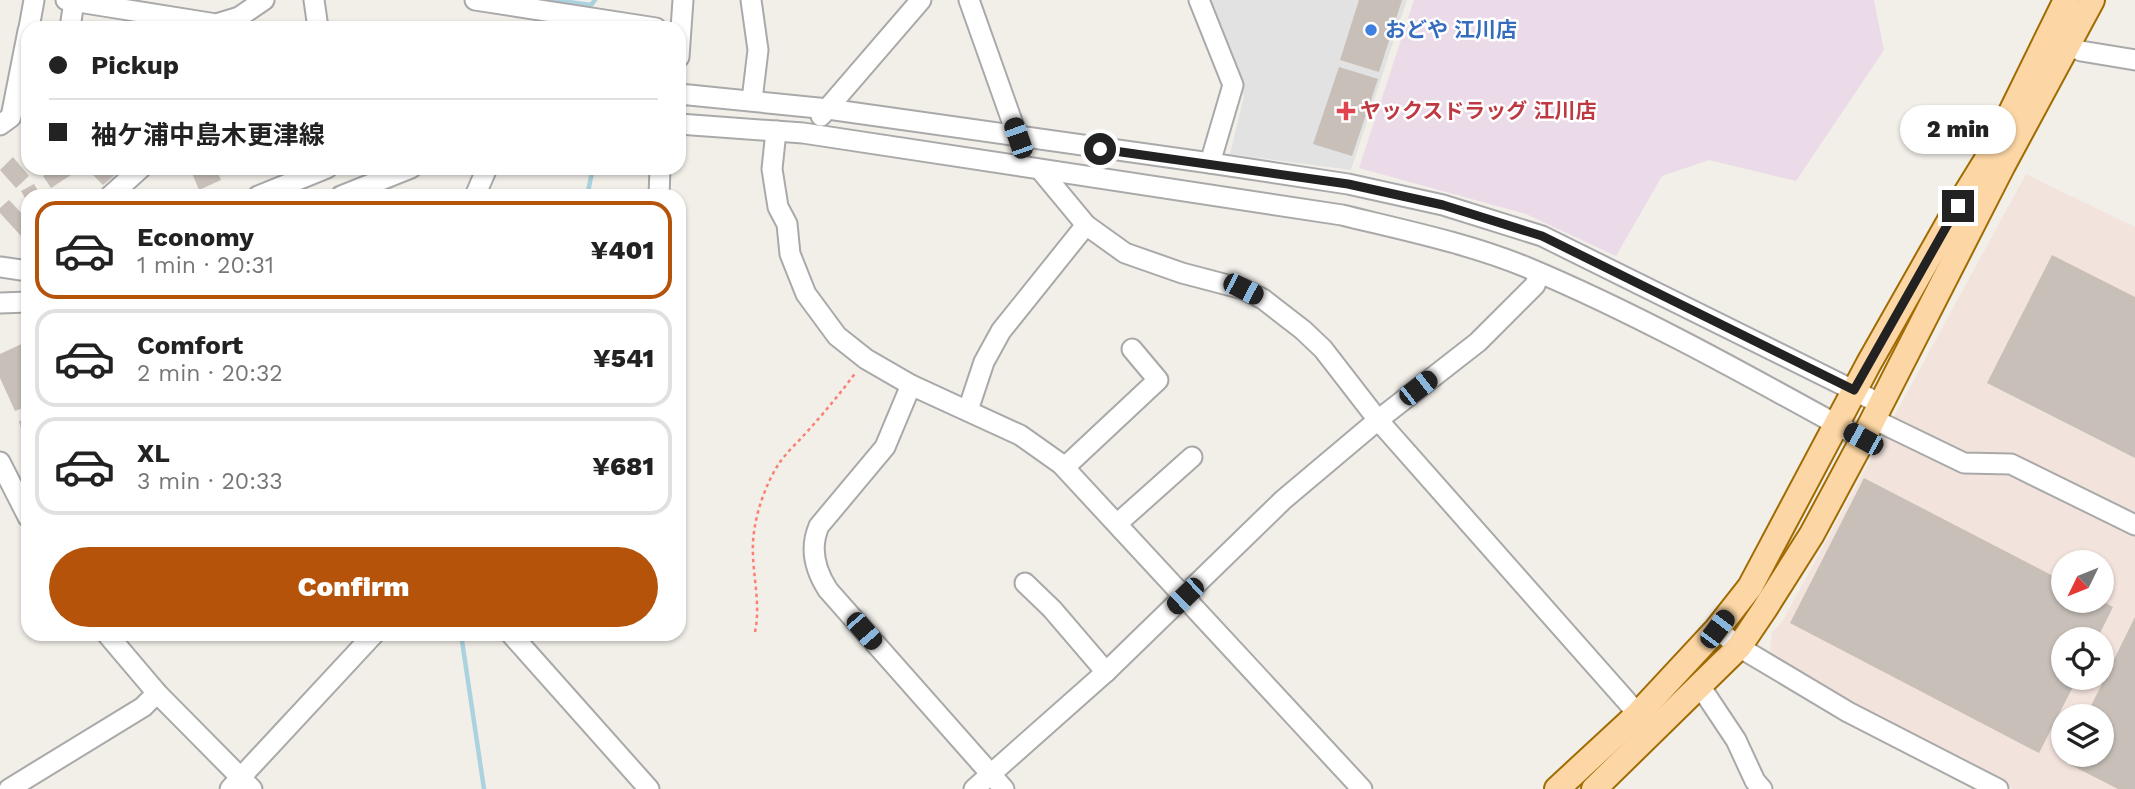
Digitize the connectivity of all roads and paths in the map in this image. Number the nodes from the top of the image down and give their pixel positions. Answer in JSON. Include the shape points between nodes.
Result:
{"nodes":[{"id":1,"x":34,"y":0,"type":"edge"},
{"id":2,"x":264,"y":0,"type":"edge"},
{"id":3,"x":314,"y":0,"type":"edge"},
{"id":4,"x":475,"y":0,"type":"edge"},
{"id":5,"x":682,"y":0,"type":"edge"},
{"id":6,"x":751,"y":0,"type":"edge"},
{"id":7,"x":921,"y":0,"type":"edge"},
{"id":8,"x":970,"y":0,"type":"edge"},
{"id":9,"x":1199,"y":0,"type":"edge"},
{"id":10,"x":2066,"y":0,"type":"edge"},
{"id":11,"x":2092,"y":0,"type":"edge"},
{"id":12,"x":70,"y":1,"type":"edge"},
{"id":13,"x":30,"y":21,"type":"edge"},
{"id":14,"x":70,"y":21,"type":"edge"},
{"id":15,"x":169,"y":21,"type":"edge"},
{"id":16,"x":226,"y":21,"type":"edge"},
{"id":17,"x":317,"y":21,"type":"edge"},
{"id":18,"x":611,"y":21,"type":"edge"},
{"id":19,"x":681,"y":21,"type":"edge"},
{"id":20,"x":2058,"y":40,"type":"junction"},
{"id":21,"x":2135,"y":61,"type":"edge"},
{"id":22,"x":21,"y":65,"type":"edge"},
{"id":23,"x":686,"y":95,"type":"edge"},
{"id":24,"x":752,"y":100,"type":"junction"},
{"id":25,"x":828,"y":109,"type":"junction"},
{"id":26,"x":0,"y":125,"type":"edge"},
{"id":27,"x":686,"y":125,"type":"edge"},
{"id":28,"x":776,"y":131,"type":"junction"},
{"id":29,"x":803,"y":133,"type":"junction"},
{"id":30,"x":1018,"y":138,"type":"junction"},
{"id":31,"x":1210,"y":163,"type":"junction"},
{"id":32,"x":1042,"y":172,"type":"junction"},
{"id":33,"x":133,"y":175,"type":"edge"},
{"id":34,"x":310,"y":175,"type":"edge"},
{"id":35,"x":394,"y":175,"type":"edge"},
{"id":36,"x":118,"y":189,"type":"edge"},
{"id":37,"x":275,"y":189,"type":"edge"},
{"id":38,"x":358,"y":189,"type":"edge"},
{"id":39,"x":1086,"y":225,"type":"junction"},
{"id":40,"x":0,"y":267,"type":"edge"},
{"id":41,"x":21,"y":270,"type":"edge"},
{"id":42,"x":1539,"y":274,"type":"junction"},
{"id":43,"x":21,"y":302,"type":"edge"},
{"id":44,"x":0,"y":303,"type":"edge"},
{"id":45,"x":1132,"y":349,"type":"dead end"},
{"id":46,"x":866,"y":359,"type":"junction"},
{"id":47,"x":911,"y":385,"type":"junction"},
{"id":48,"x":1854,"y":390,"type":"junction"},
{"id":49,"x":968,"y":410,"type":"junction"},
{"id":50,"x":1378,"y":420,"type":"junction"},
{"id":51,"x":1872,"y":421,"type":"junction"},
{"id":52,"x":1835,"y":424,"type":"junction"},
{"id":53,"x":1192,"y":457,"type":"dead end"},
{"id":54,"x":0,"y":463,"type":"edge"},
{"id":55,"x":1065,"y":467,"type":"junction"},
{"id":56,"x":21,"y":503,"type":"edge"},
{"id":57,"x":1118,"y":523,"type":"junction"},
{"id":58,"x":2135,"y":526,"type":"edge"},
{"id":59,"x":1025,"y":583,"type":"dead end"},
{"id":60,"x":1185,"y":596,"type":"junction"},
{"id":61,"x":1717,"y":629,"type":"junction"},
{"id":62,"x":755,"y":632,"type":"dead end"},
{"id":63,"x":113,"y":641,"type":"edge"},
{"id":64,"x":368,"y":641,"type":"edge"},
{"id":65,"x":517,"y":641,"type":"edge"},
{"id":66,"x":1739,"y":647,"type":"junction"},
{"id":67,"x":1106,"y":672,"type":"junction"},
{"id":68,"x":1700,"y":686,"type":"junction"},
{"id":69,"x":157,"y":693,"type":"junction"},
{"id":70,"x":1638,"y":714,"type":"junction"},
{"id":71,"x":997,"y":782,"type":"edge"},
{"id":72,"x":241,"y":785,"type":"edge"},
{"id":73,"x":9,"y":789,"type":"edge"},
{"id":74,"x":649,"y":789,"type":"edge"},
{"id":75,"x":974,"y":789,"type":"edge"},
{"id":76,"x":1362,"y":789,"type":"edge"},
{"id":77,"x":1557,"y":789,"type":"edge"},
{"id":78,"x":1594,"y":789,"type":"edge"},
{"id":79,"x":1762,"y":789,"type":"edge"},
{"id":80,"x":1998,"y":789,"type":"edge"}],
"edges":[{"from":1,"to":13,"type":"street"},
{"from":2,"to":16,"type":"street"},
{"from":3,"to":17,"type":"street"},
{"from":4,"to":18,"type":"street"},
{"from":5,"to":19,"type":"street"},
{"from":6,"to":24,"type":"street","via":[[758,50]]},
{"from":7,"to":25,"type":"street"},
{"from":8,"to":30,"type":"street"},
{"from":9,"to":31,"type":"street","via":[[1233,85]]},
{"from":10,"to":20,"type":"main road"},
{"from":11,"to":20,"type":"main road"},
{"from":12,"to":14,"type":"street"},
{"from":12,"to":15,"type":"street"},
{"from":20,"to":21,"type":"street","via":[[2108,58]]},
{"from":20,"to":48,"type":"main road"},
{"from":20,"to":51,"type":"main road","via":[[2003,165]]},
{"from":22,"to":26,"type":"street","via":[[11,117]]},
{"from":23,"to":24,"type":"street"},
{"from":24,"to":25,"type":"street"},
{"from":25,"to":29,"type":"street"},
{"from":25,"to":30,"type":"street"},
{"from":27,"to":28,"type":"street"},
{"from":28,"to":29,"type":"street"},
{"from":28,"to":46,"type":"street","via":[[772,169],[790,254],[806,294],[837,336]]},
{"from":29,"to":32,"type":"street"},
{"from":30,"to":31,"type":"street"},
{"from":31,"to":48,"type":"street","via":[[1362,187],[1443,205],[1542,236]]},
{"from":32,"to":39,"type":"street"},
{"from":32,"to":42,"type":"street","via":[[1342,215],[1430,236]]},
{"from":33,"to":36,"type":"street"},
{"from":34,"to":37,"type":"street"},
{"from":35,"to":38,"type":"street"},
{"from":39,"to":49,"type":"street","via":[[1001,331],[984,362]]},
{"from":39,"to":50,"type":"street","via":[[1125,253],[1263,299],[1323,349]]},
{"from":40,"to":41,"type":"street"},
{"from":42,"to":50,"type":"street","via":[[1535,285],[1478,342]]},
{"from":42,"to":52,"type":"street"},
{"from":43,"to":44,"type":"street"},
{"from":45,"to":55,"type":"street","via":[[1158,380]]},
{"from":46,"to":47,"type":"street"},
{"from":46,"to":62,"type":"path","via":[[780,462],[767,486],[752,552],[759,615]]},
{"from":47,"to":49,"type":"street"},
{"from":47,"to":71,"type":"street","via":[[884,447],[819,526],[814,563],[828,590]]},
{"from":48,"to":51,"type":"street"},
{"from":48,"to":52,"type":"main road"},
{"from":49,"to":55,"type":"street","via":[[1020,435]]},
{"from":50,"to":60,"type":"street","via":[[1283,500]]},
{"from":50,"to":70,"type":"street"},
{"from":51,"to":52,"type":"street"},
{"from":51,"to":58,"type":"street","via":[[1964,463],[2011,464]]},
{"from":51,"to":66,"type":"main road","via":[[1812,534]]},
{"from":52,"to":61,"type":"main road","via":[[1750,587]]},
{"from":53,"to":57,"type":"street"},
{"from":54,"to":56,"type":"street"},
{"from":55,"to":57,"type":"street"},
{"from":57,"to":60,"type":"street"},
{"from":59,"to":67,"type":"street"},
{"from":60,"to":67,"type":"street"},
{"from":60,"to":76,"type":"street"},
{"from":61,"to":66,"type":"street"},
{"from":61,"to":70,"type":"main road"},
{"from":63,"to":69,"type":"street"},
{"from":64,"to":72,"type":"street"},
{"from":65,"to":74,"type":"street"},
{"from":66,"to":68,"type":"main road"},
{"from":66,"to":80,"type":"street","via":[[1848,712]]},
{"from":67,"to":71,"type":"street"},
{"from":68,"to":78,"type":"main road"},
{"from":68,"to":79,"type":"street"},
{"from":69,"to":72,"type":"street"},
{"from":69,"to":73,"type":"street","via":[[143,707]]},
{"from":70,"to":77,"type":"main road"},
{"from":71,"to":75,"type":"street"}]}
